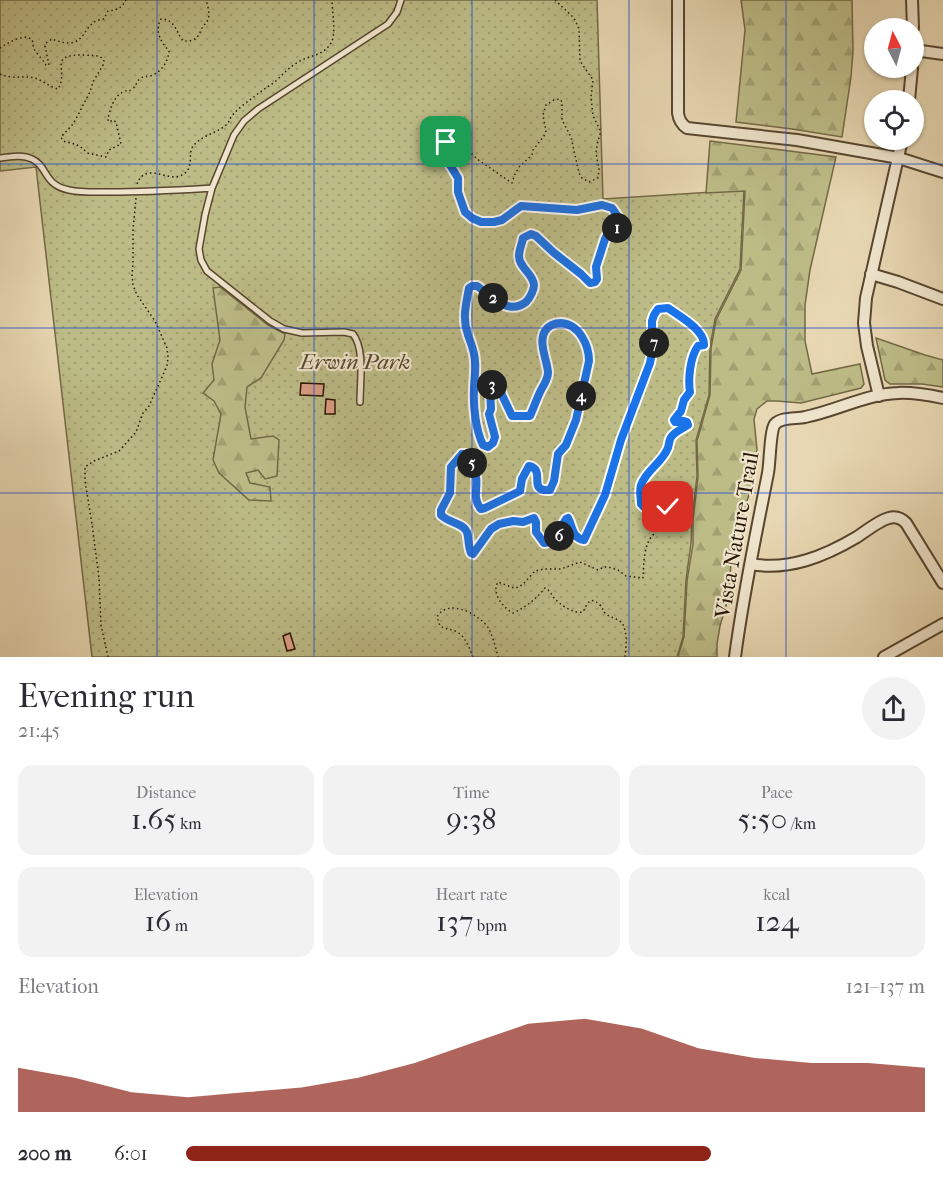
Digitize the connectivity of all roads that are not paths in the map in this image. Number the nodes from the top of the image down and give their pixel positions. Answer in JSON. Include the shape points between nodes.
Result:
{"nodes":[{"id":1,"x":401,"y":0,"type":"edge"},
{"id":2,"x":678,"y":0,"type":"edge"},
{"id":3,"x":912,"y":0,"type":"edge"},
{"id":4,"x":913,"y":18,"type":"edge"},
{"id":5,"x":924,"y":51,"type":"edge"},
{"id":6,"x":943,"y":54,"type":"edge"},
{"id":7,"x":900,"y":150,"type":"edge"},
{"id":8,"x":0,"y":158,"type":"edge"},
{"id":9,"x":898,"y":158,"type":"junction"},
{"id":10,"x":943,"y":172,"type":"edge"},
{"id":11,"x":212,"y":188,"type":"junction"},
{"id":12,"x":871,"y":274,"type":"junction"},
{"id":13,"x":943,"y":299,"type":"edge"},
{"id":14,"x":879,"y":396,"type":"junction"},
{"id":15,"x":943,"y":398,"type":"edge"},
{"id":16,"x":360,"y":402,"type":"dead end"},
{"id":17,"x":751,"y":564,"type":"junction"},
{"id":18,"x":943,"y":583,"type":"edge"},
{"id":19,"x":943,"y":624,"type":"edge"},
{"id":20,"x":735,"y":657,"type":"edge"},
{"id":21,"x":884,"y":657,"type":"edge"}],
"edges":[{"from":1,"to":11,"type":"lane","via":[[393,18],[382,28],[244,121]]},
{"from":2,"to":9,"type":"street","via":[[678,113],[687,128],[797,140]]},
{"from":3,"to":4,"type":"street"},
{"from":5,"to":6,"type":"street"},
{"from":7,"to":9,"type":"street"},
{"from":8,"to":11,"type":"lane","via":[[32,159],[52,182],[69,190]]},
{"from":9,"to":10,"type":"street"},
{"from":9,"to":12,"type":"street"},
{"from":11,"to":16,"type":"lane","via":[[199,249],[207,271],[284,329],[353,334],[359,349]]},
{"from":12,"to":13,"type":"street"},
{"from":12,"to":14,"type":"street","via":[[864,323]]},
{"from":14,"to":15,"type":"street","via":[[897,393]]},
{"from":14,"to":17,"type":"street","name":"Vista Nature Trail","via":[[773,426]]},
{"from":17,"to":18,"type":"street","via":[[770,566],[808,560],[845,544],[888,518],[898,518],[906,523]]},
{"from":17,"to":20,"type":"street","name":"Vista Nature Trail"},
{"from":19,"to":21,"type":"street"}]}
